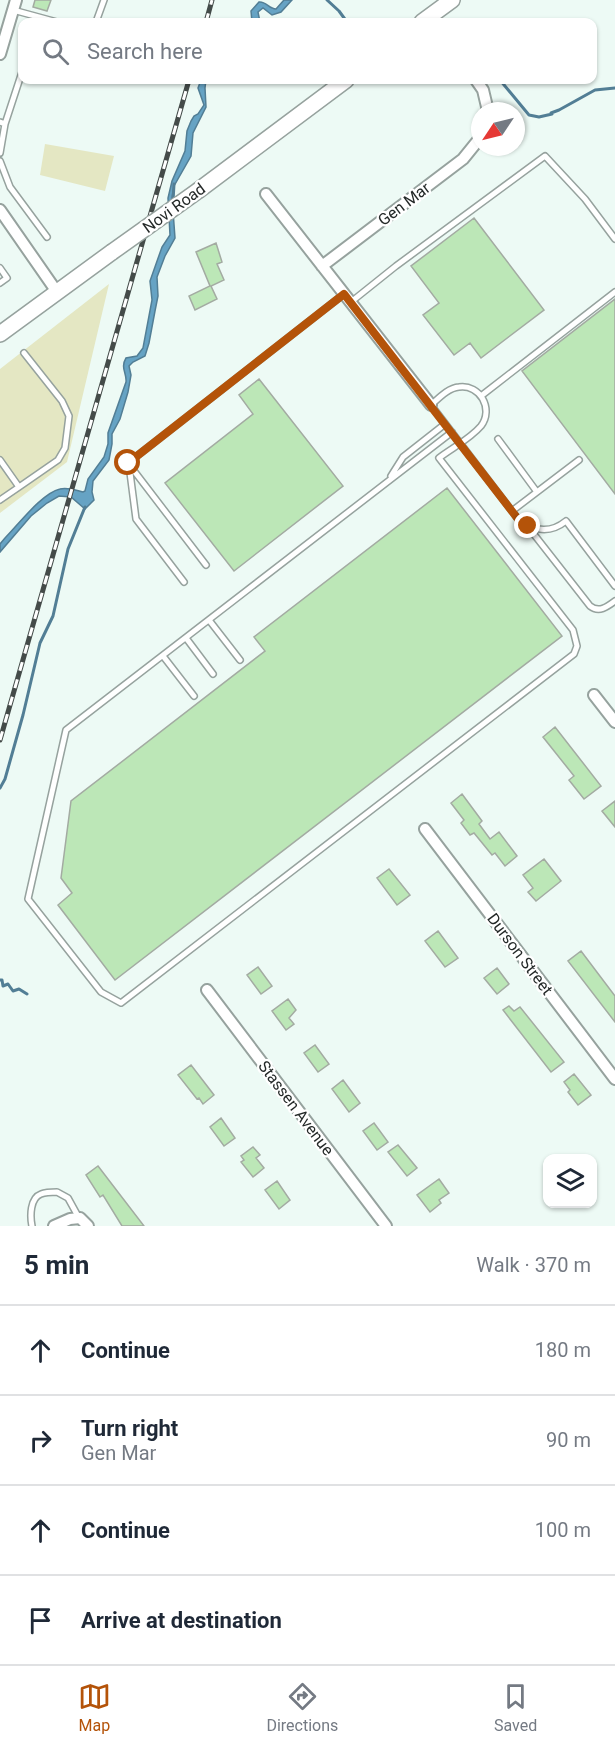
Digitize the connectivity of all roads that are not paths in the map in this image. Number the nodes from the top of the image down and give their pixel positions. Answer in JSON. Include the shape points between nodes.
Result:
{"nodes":[{"id":1,"x":104,"y":0,"type":"edge"},
{"id":2,"x":452,"y":0,"type":"edge"},
{"id":3,"x":14,"y":5,"type":"edge"},
{"id":4,"x":36,"y":18,"type":"edge"},
{"id":5,"x":97,"y":18,"type":"edge"},
{"id":6,"x":430,"y":18,"type":"edge"},
{"id":7,"x":1,"y":48,"type":"edge"},
{"id":8,"x":18,"y":83,"type":"edge"},
{"id":9,"x":341,"y":84,"type":"edge"},
{"id":10,"x":479,"y":84,"type":"edge"},
{"id":11,"x":486,"y":102,"type":"edge"},
{"id":12,"x":3,"y":123,"type":"edge"},
{"id":13,"x":471,"y":149,"type":"edge"},
{"id":14,"x":0,"y":153,"type":"edge"},
{"id":15,"x":0,"y":161,"type":"edge"},
{"id":16,"x":266,"y":194,"type":"dead end"},
{"id":17,"x":0,"y":210,"type":"edge"},
{"id":18,"x":47,"y":237,"type":"dead end"},
{"id":19,"x":615,"y":239,"type":"edge"},
{"id":20,"x":322,"y":266,"type":"junction"},
{"id":21,"x":0,"y":268,"type":"edge"},
{"id":22,"x":0,"y":283,"type":"edge"},
{"id":23,"x":57,"y":292,"type":"junction"},
{"id":24,"x":615,"y":292,"type":"edge"},
{"id":25,"x":347,"y":298,"type":"junction"},
{"id":26,"x":0,"y":334,"type":"edge"},
{"id":27,"x":24,"y":354,"type":"dead end"},
{"id":28,"x":481,"y":396,"type":"junction"},
{"id":29,"x":431,"y":405,"type":"junction"},
{"id":30,"x":445,"y":424,"type":"junction"},
{"id":31,"x":452,"y":432,"type":"junction"},
{"id":32,"x":498,"y":439,"type":"dead end"},
{"id":33,"x":460,"y":442,"type":"junction"},
{"id":34,"x":0,"y":460,"type":"edge"},
{"id":35,"x":579,"y":460,"type":"dead end"},
{"id":36,"x":128,"y":463,"type":"junction"},
{"id":37,"x":388,"y":480,"type":"junction"},
{"id":38,"x":19,"y":487,"type":"junction"},
{"id":39,"x":537,"y":492,"type":"junction"},
{"id":40,"x":0,"y":500,"type":"edge"},
{"id":41,"x":512,"y":511,"type":"junction"},
{"id":42,"x":528,"y":526,"type":"junction"},
{"id":43,"x":206,"y":565,"type":"dead end"},
{"id":44,"x":184,"y":582,"type":"dead end"},
{"id":45,"x":615,"y":586,"type":"edge"},
{"id":46,"x":615,"y":601,"type":"edge"},
{"id":47,"x":210,"y":620,"type":"junction"},
{"id":48,"x":186,"y":638,"type":"junction"},
{"id":49,"x":163,"y":656,"type":"junction"},
{"id":50,"x":240,"y":660,"type":"dead end"},
{"id":51,"x":213,"y":674,"type":"dead end"},
{"id":52,"x":594,"y":695,"type":"dead end"},
{"id":53,"x":194,"y":696,"type":"dead end"},
{"id":54,"x":615,"y":722,"type":"edge"},
{"id":55,"x":425,"y":829,"type":"dead end"},
{"id":56,"x":207,"y":990,"type":"dead end"},
{"id":57,"x":615,"y":1079,"type":"edge"},
{"id":58,"x":84,"y":1222,"type":"edge"},
{"id":59,"x":58,"y":1224,"type":"edge"},
{"id":60,"x":32,"y":1226,"type":"edge"},
{"id":61,"x":386,"y":1226,"type":"edge"}],
"edges":[{"from":1,"to":5,"type":"lane"},
{"from":2,"to":6,"type":"main road"},
{"from":3,"to":4,"type":"lane"},
{"from":3,"to":7,"type":"street"},
{"from":8,"to":12,"type":"lane"},
{"from":9,"to":23,"type":"main road","name":"Novi Road","bridge":true},
{"from":10,"to":11,"type":"street"},
{"from":12,"to":14,"type":"lane"},
{"from":13,"to":20,"type":"street","name":"Gen Mar"},
{"from":15,"to":18,"type":"lane","via":[[10,187]]},
{"from":16,"to":20,"type":"street"},
{"from":17,"to":23,"type":"street"},
{"from":19,"to":25,"type":"lane","via":[[545,156]]},
{"from":20,"to":25,"type":"street"},
{"from":21,"to":22,"type":"lane","via":[[7,278]]},
{"from":23,"to":26,"type":"main road","name":"Novi Road"},
{"from":24,"to":28,"type":"lane"},
{"from":25,"to":29,"type":"street"},
{"from":25,"to":36,"type":"lane"},
{"from":27,"to":38,"type":"lane","via":[[62,401],[69,416],[65,448],[58,460]]},
{"from":28,"to":29,"type":"lane","via":[[476,391],[453,388]]},
{"from":28,"to":33,"type":"lane","via":[[485,418]]},
{"from":29,"to":30,"type":"lane"},
{"from":30,"to":31,"type":"lane"},
{"from":30,"to":37,"type":"lane","via":[[403,457]]},
{"from":31,"to":33,"type":"lane"},
{"from":31,"to":37,"type":"lane"},
{"from":32,"to":39,"type":"lane"},
{"from":33,"to":41,"type":"lane"},
{"from":33,"to":49,"type":"lane","via":[[439,458],[573,630],[574,654],[121,1003],[101,992],[28,898],[66,730]]},
{"from":34,"to":38,"type":"lane"},
{"from":35,"to":39,"type":"lane"},
{"from":36,"to":43,"type":"lane"},
{"from":36,"to":44,"type":"lane","via":[[136,519]]},
{"from":37,"to":47,"type":"lane"},
{"from":38,"to":40,"type":"lane"},
{"from":39,"to":41,"type":"lane"},
{"from":41,"to":42,"type":"lane"},
{"from":42,"to":45,"type":"lane","via":[[545,530],[566,521]]},
{"from":42,"to":46,"type":"lane","via":[[590,606],[602,609]]},
{"from":47,"to":48,"type":"lane"},
{"from":47,"to":50,"type":"lane"},
{"from":48,"to":49,"type":"lane"},
{"from":48,"to":51,"type":"lane"},
{"from":49,"to":53,"type":"lane"},
{"from":52,"to":54,"type":"street"},
{"from":55,"to":57,"type":"street","name":"Durson Street"},
{"from":56,"to":61,"type":"street","name":"Stassen Avenue"},
{"from":58,"to":59,"type":"street","via":[[70,1219]]},
{"from":58,"to":60,"type":"lane","via":[[68,1198],[57,1191],[40,1194],[33,1200]]}]}
